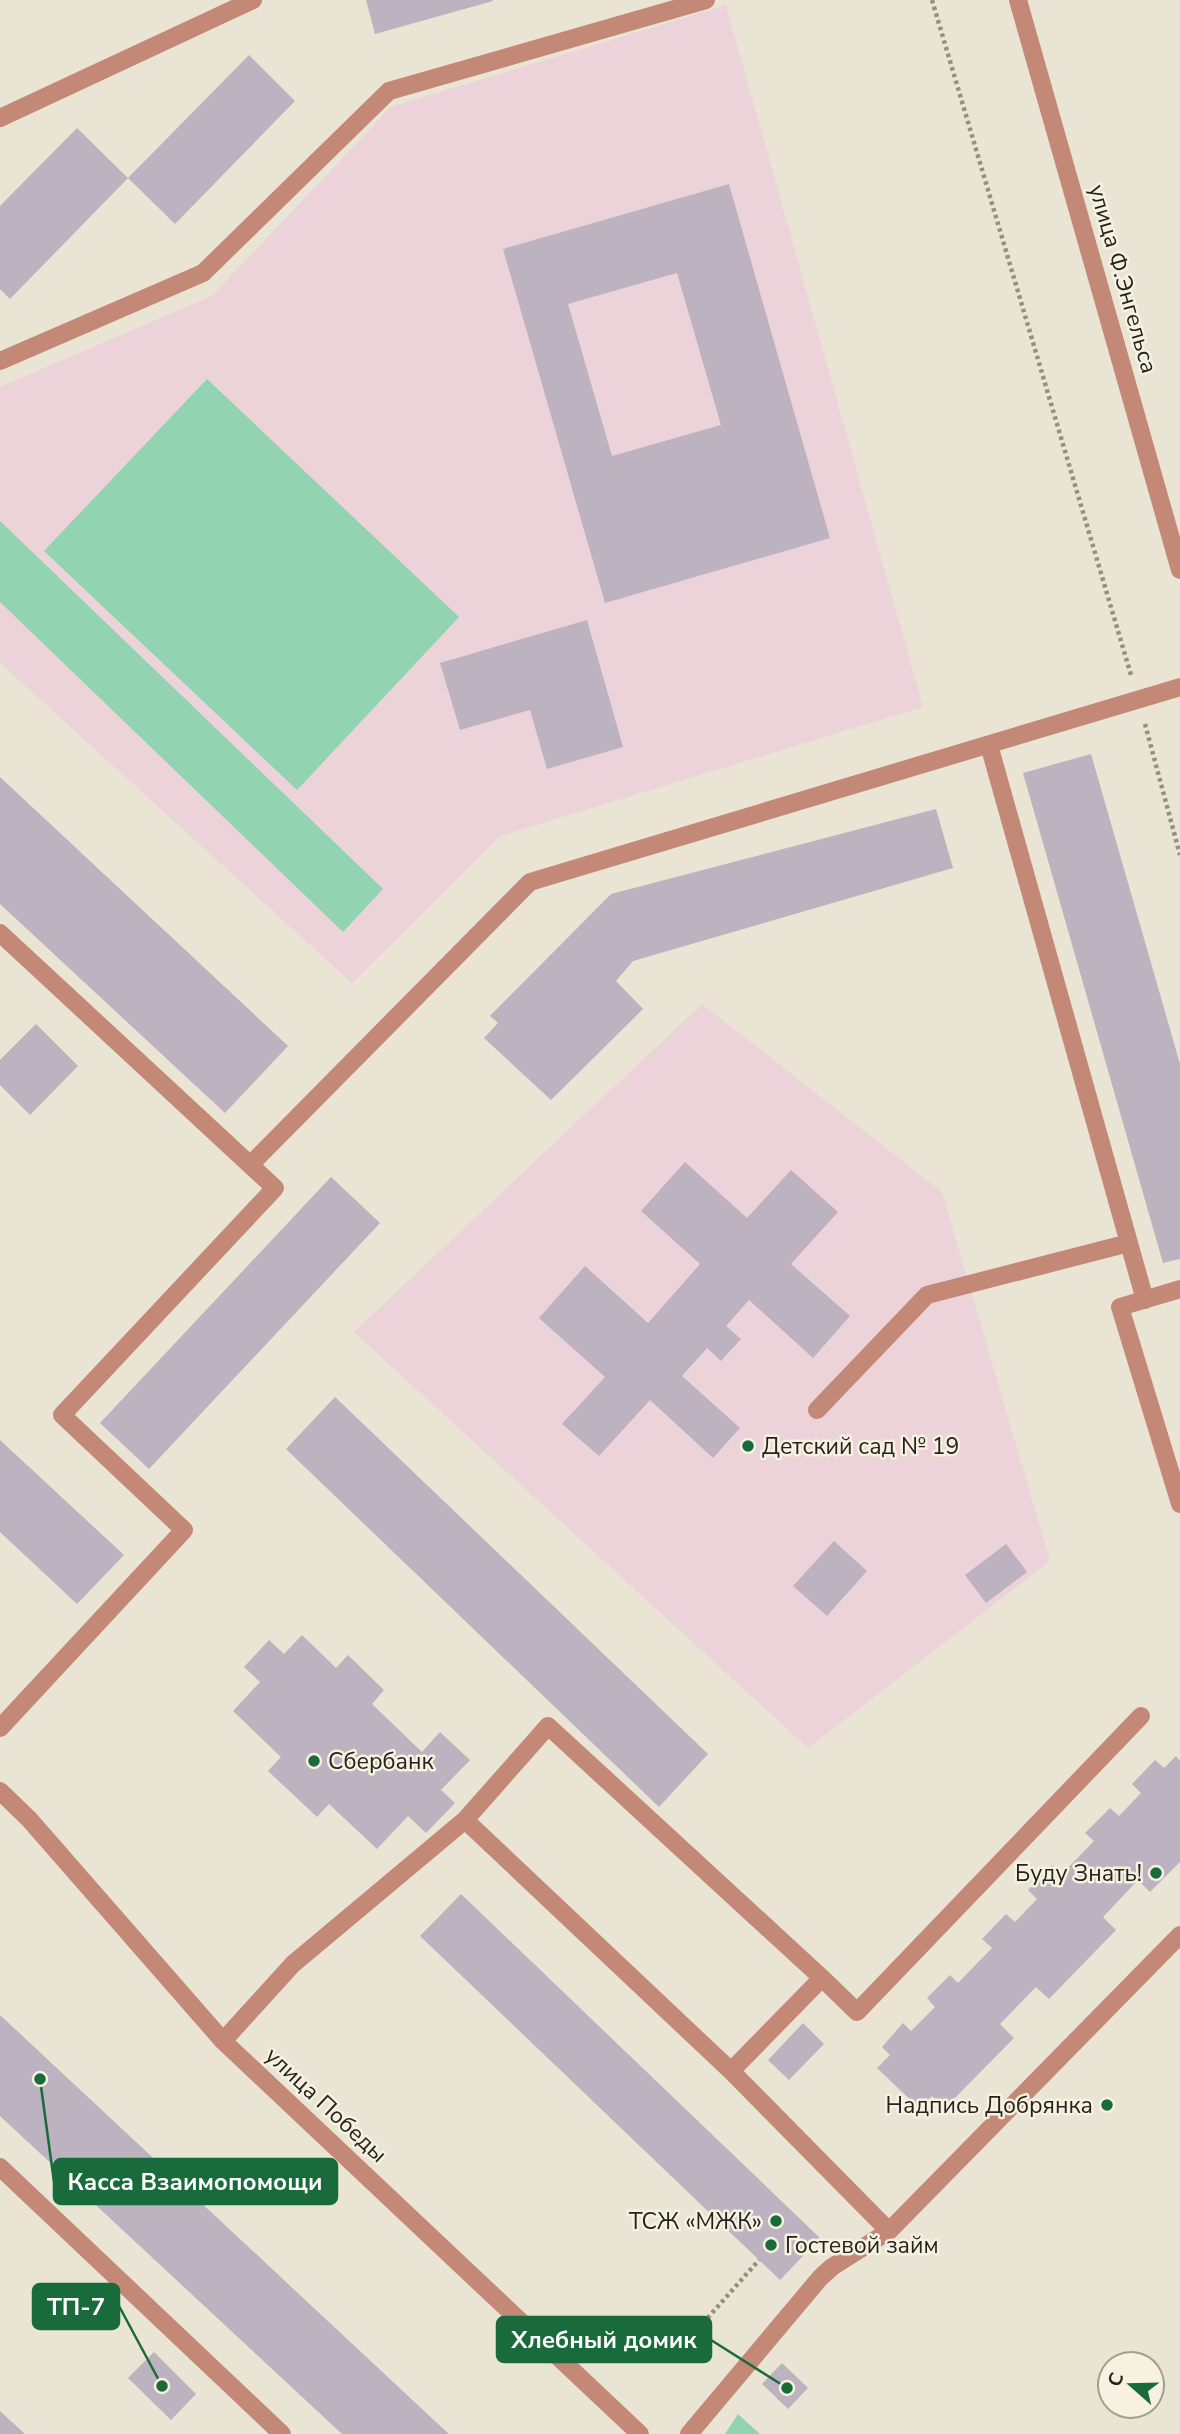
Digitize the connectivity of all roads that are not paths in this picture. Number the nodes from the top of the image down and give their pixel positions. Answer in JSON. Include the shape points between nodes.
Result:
{"nodes":[{"id":1,"x":253,"y":0,"type":"edge"},
{"id":2,"x":706,"y":0,"type":"edge"},
{"id":3,"x":1018,"y":0,"type":"edge"},
{"id":4,"x":0,"y":118,"type":"edge"},
{"id":5,"x":0,"y":361,"type":"edge"},
{"id":6,"x":1180,"y":569,"type":"edge"},
{"id":7,"x":1180,"y":687,"type":"edge"},
{"id":8,"x":989,"y":745,"type":"junction"},
{"id":9,"x":0,"y":933,"type":"edge"},
{"id":10,"x":250,"y":1165,"type":"junction"},
{"id":11,"x":1129,"y":1243,"type":"junction"},
{"id":12,"x":1180,"y":1289,"type":"edge"},
{"id":13,"x":1145,"y":1300,"type":"junction"},
{"id":14,"x":817,"y":1410,"type":"dead end"},
{"id":15,"x":1180,"y":1504,"type":"edge"},
{"id":16,"x":1141,"y":1716,"type":"dead end"},
{"id":17,"x":0,"y":1728,"type":"edge"},
{"id":18,"x":0,"y":1791,"type":"edge"},
{"id":19,"x":465,"y":1820,"type":"junction"},
{"id":20,"x":1180,"y":1935,"type":"edge"},
{"id":21,"x":822,"y":1978,"type":"junction"},
{"id":22,"x":223,"y":2041,"type":"junction"},
{"id":23,"x":731,"y":2071,"type":"junction"},
{"id":24,"x":0,"y":2167,"type":"edge"},
{"id":25,"x":889,"y":2231,"type":"junction"},
{"id":26,"x":282,"y":2434,"type":"edge"},
{"id":27,"x":640,"y":2434,"type":"edge"},
{"id":28,"x":689,"y":2434,"type":"edge"}],
"edges":[{"from":1,"to":4,"type":"street"},
{"from":2,"to":5,"type":"street","via":[[389,91],[203,273]]},
{"from":3,"to":6,"type":"street","name":"улица Ф.Энгельса"},
{"from":7,"to":8,"type":"street"},
{"from":8,"to":10,"type":"street","via":[[530,881]]},
{"from":8,"to":11,"type":"street"},
{"from":9,"to":10,"type":"street"},
{"from":10,"to":17,"type":"street","via":[[275,1188],[62,1415],[184,1530]]},
{"from":11,"to":13,"type":"street"},
{"from":11,"to":14,"type":"street","via":[[928,1295]]},
{"from":12,"to":13,"type":"street"},
{"from":13,"to":15,"type":"street","via":[[1120,1307]]},
{"from":16,"to":21,"type":"street","via":[[857,2012]]},
{"from":18,"to":22,"type":"street","name":"улица Победы"},
{"from":19,"to":21,"type":"street","via":[[548,1726]]},
{"from":19,"to":22,"type":"street","via":[[293,1964]]},
{"from":19,"to":23,"type":"street"},
{"from":20,"to":25,"type":"street"},
{"from":21,"to":23,"type":"street"},
{"from":22,"to":27,"type":"street","name":"улица Победы"},
{"from":23,"to":25,"type":"street"},
{"from":24,"to":26,"type":"street"},
{"from":25,"to":28,"type":"street","via":[[820,2278]]}]}
